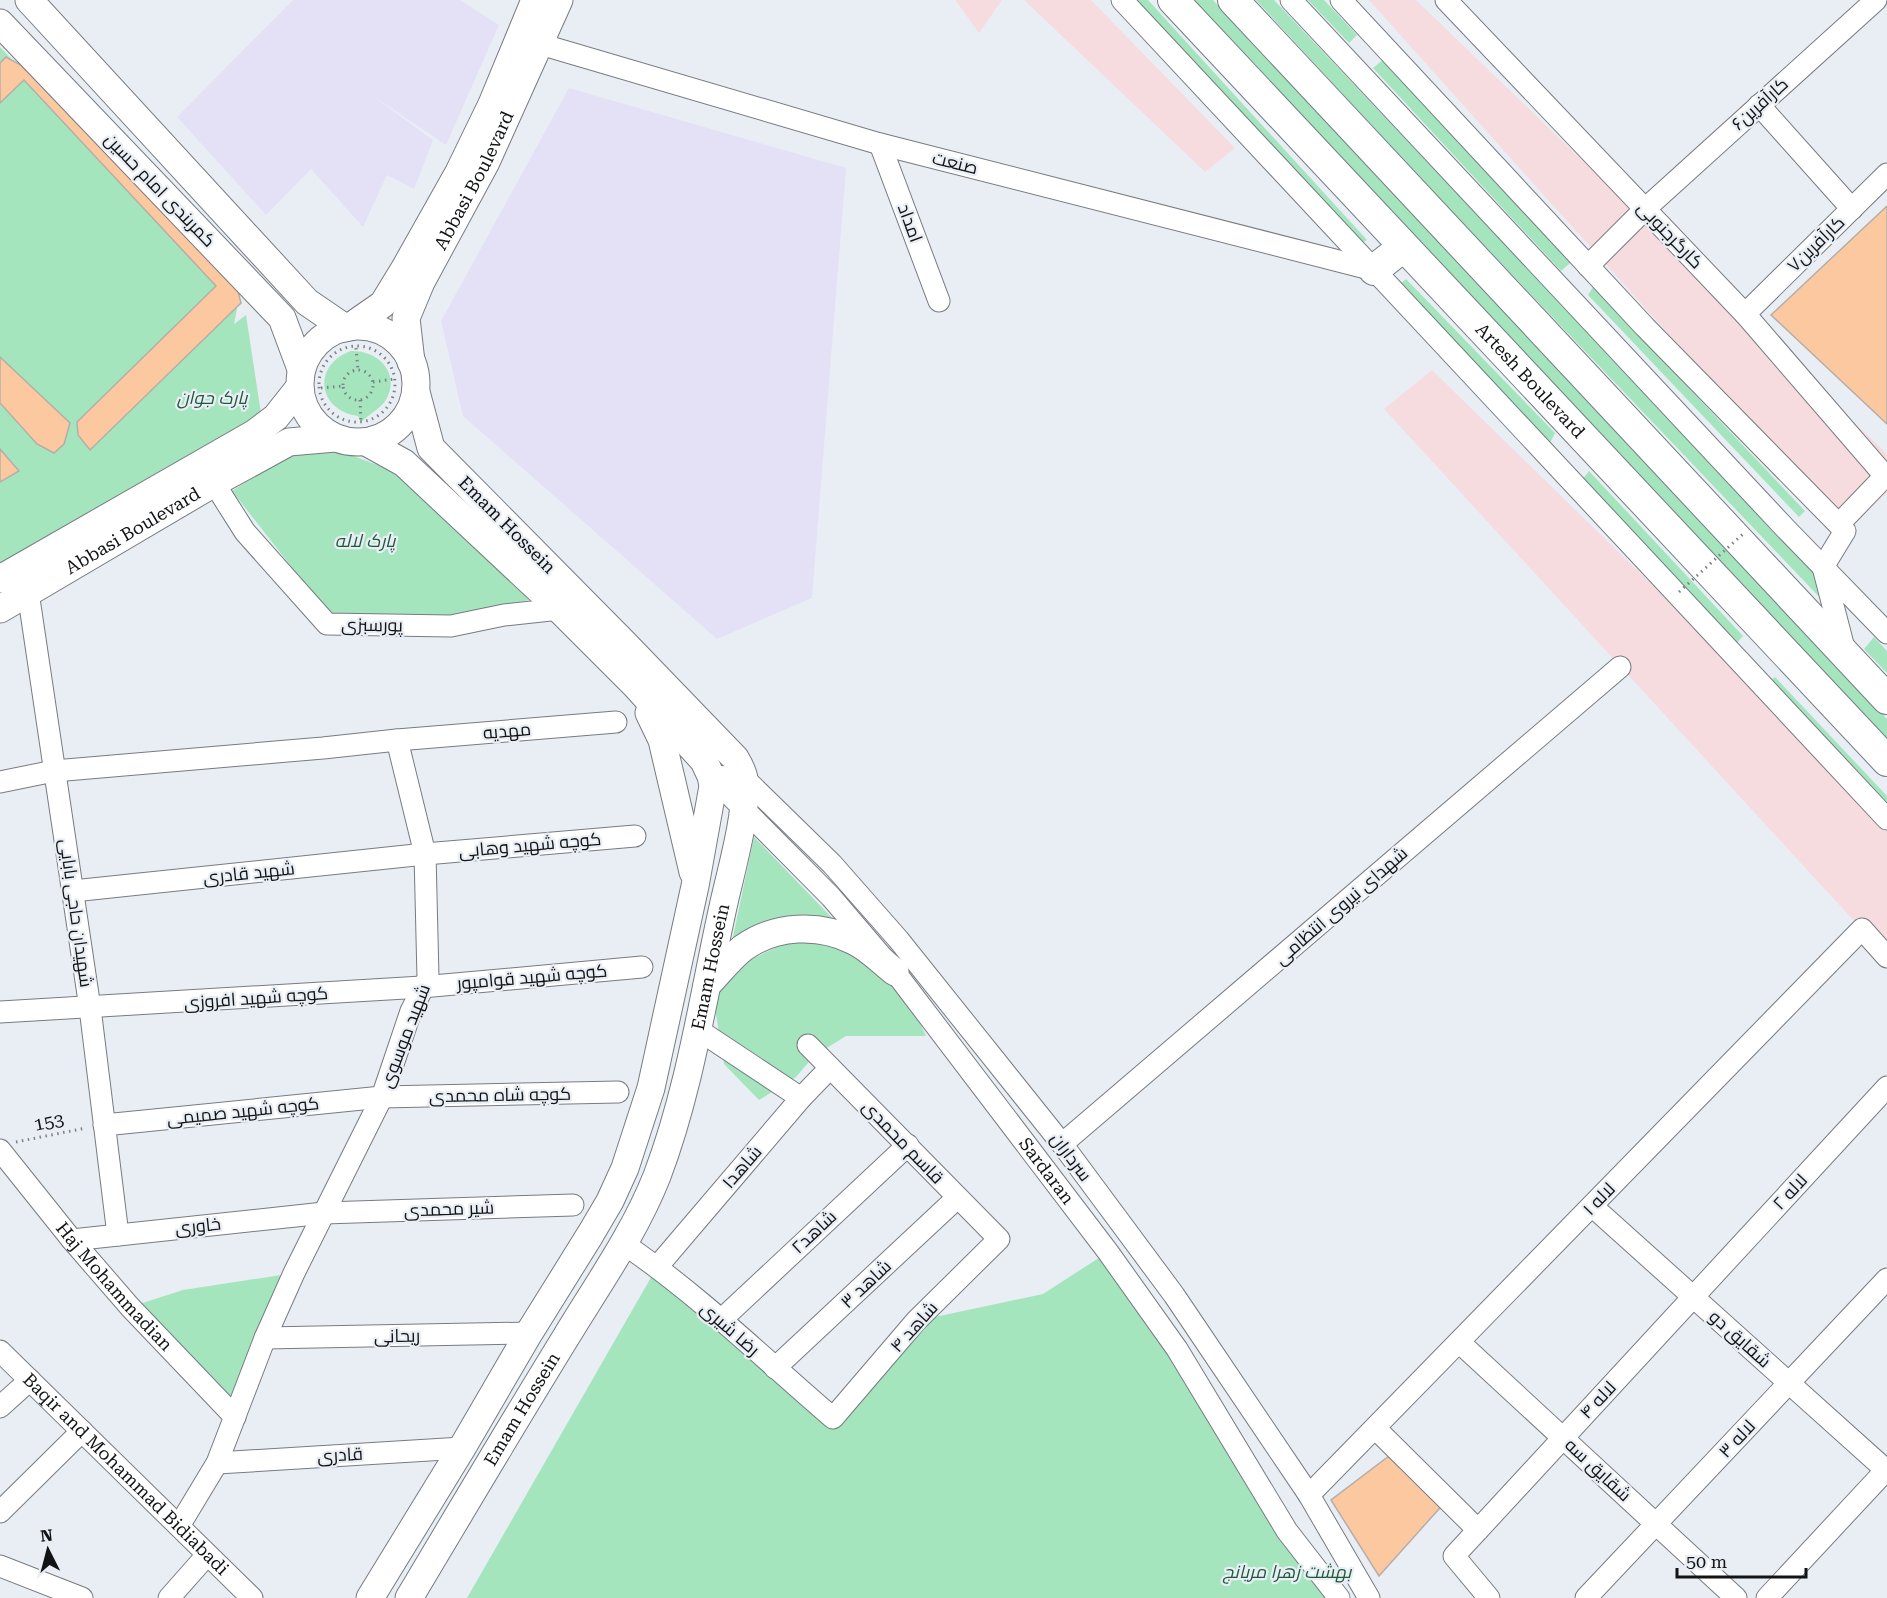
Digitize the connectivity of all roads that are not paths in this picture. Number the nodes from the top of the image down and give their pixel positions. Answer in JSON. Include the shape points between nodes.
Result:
{"nodes":[{"id":1,"x":29,"y":0,"type":"edge"},
{"id":2,"x":536,"y":0,"type":"edge"},
{"id":3,"x":559,"y":0,"type":"edge"},
{"id":4,"x":1122,"y":0,"type":"edge"},
{"id":5,"x":1173,"y":0,"type":"edge"},
{"id":6,"x":1233,"y":0,"type":"edge"},
{"id":7,"x":1291,"y":0,"type":"edge"},
{"id":8,"x":1341,"y":0,"type":"edge"},
{"id":9,"x":1446,"y":0,"type":"edge"},
{"id":10,"x":1876,"y":0,"type":"edge"},
{"id":11,"x":0,"y":23,"type":"edge"},
{"id":12,"x":540,"y":44,"type":"junction"},
{"id":13,"x":1759,"y":105,"type":"junction"},
{"id":14,"x":880,"y":144,"type":"junction"},
{"id":15,"x":1887,"y":174,"type":"edge"},
{"id":16,"x":1852,"y":208,"type":"junction"},
{"id":17,"x":1645,"y":209,"type":"junction"},
{"id":18,"x":1403,"y":246,"type":"junction"},
{"id":19,"x":1588,"y":266,"type":"junction"},
{"id":20,"x":1374,"y":270,"type":"junction"},
{"id":21,"x":939,"y":301,"type":"dead end"},
{"id":22,"x":1744,"y":314,"type":"junction"},
{"id":23,"x":350,"y":333,"type":"junction"},
{"id":24,"x":407,"y":378,"type":"junction"},
{"id":25,"x":306,"y":382,"type":"junction"},
{"id":26,"x":364,"y":432,"type":"junction"},
{"id":27,"x":335,"y":438,"type":"junction"},
{"id":28,"x":1886,"y":476,"type":"edge"},
{"id":29,"x":214,"y":483,"type":"junction"},
{"id":30,"x":1839,"y":524,"type":"junction"},
{"id":31,"x":1823,"y":567,"type":"junction"},
{"id":32,"x":0,"y":579,"type":"edge"},
{"id":33,"x":28,"y":592,"type":"junction"},
{"id":34,"x":0,"y":609,"type":"edge"},
{"id":35,"x":560,"y":609,"type":"junction"},
{"id":36,"x":1887,"y":633,"type":"edge"},
{"id":37,"x":1846,"y":655,"type":"junction"},
{"id":38,"x":1620,"y":667,"type":"dead end"},
{"id":39,"x":634,"y":685,"type":"junction"},
{"id":40,"x":1887,"y":699,"type":"edge"},
{"id":41,"x":616,"y":722,"type":"dead end"},
{"id":42,"x":397,"y":740,"type":"junction"},
{"id":43,"x":1887,"y":761,"type":"edge"},
{"id":44,"x":54,"y":771,"type":"junction"},
{"id":45,"x":711,"y":776,"type":"junction"},
{"id":46,"x":744,"y":778,"type":"junction"},
{"id":47,"x":0,"y":782,"type":"edge"},
{"id":48,"x":743,"y":807,"type":"junction"},
{"id":49,"x":1887,"y":819,"type":"edge"},
{"id":50,"x":635,"y":836,"type":"dead end"},
{"id":51,"x":424,"y":854,"type":"junction"},
{"id":52,"x":695,"y":886,"type":"junction"},
{"id":53,"x":73,"y":891,"type":"junction"},
{"id":54,"x":1887,"y":957,"type":"edge"},
{"id":55,"x":642,"y":967,"type":"dead end"},
{"id":56,"x":895,"y":972,"type":"junction"},
{"id":57,"x":707,"y":985,"type":"junction"},
{"id":58,"x":422,"y":987,"type":"junction"},
{"id":59,"x":90,"y":1008,"type":"junction"},
{"id":60,"x":0,"y":1012,"type":"edge"},
{"id":61,"x":698,"y":1029,"type":"junction"},
{"id":62,"x":808,"y":1045,"type":"dead end"},
{"id":63,"x":830,"y":1068,"type":"junction"},
{"id":64,"x":1887,"y":1087,"type":"edge"},
{"id":65,"x":618,"y":1092,"type":"dead end"},
{"id":66,"x":382,"y":1097,"type":"junction"},
{"id":67,"x":801,"y":1098,"type":"junction"},
{"id":68,"x":104,"y":1125,"type":"junction"},
{"id":69,"x":1062,"y":1144,"type":"junction"},
{"id":70,"x":908,"y":1145,"type":"junction"},
{"id":71,"x":6,"y":1147,"type":"edge"},
{"id":72,"x":957,"y":1198,"type":"junction"},
{"id":73,"x":573,"y":1205,"type":"dead end"},
{"id":74,"x":1592,"y":1206,"type":"junction"},
{"id":75,"x":324,"y":1213,"type":"junction"},
{"id":76,"x":118,"y":1235,"type":"junction"},
{"id":77,"x":999,"y":1239,"type":"joint"},
{"id":78,"x":72,"y":1240,"type":"junction"},
{"id":79,"x":624,"y":1244,"type":"junction"},
{"id":80,"x":657,"y":1266,"type":"junction"},
{"id":81,"x":1887,"y":1279,"type":"edge"},
{"id":82,"x":1693,"y":1297,"type":"junction"},
{"id":83,"x":721,"y":1320,"type":"junction"},
{"id":84,"x":529,"y":1333,"type":"junction"},
{"id":85,"x":265,"y":1338,"type":"junction"},
{"id":86,"x":1459,"y":1341,"type":"junction"},
{"id":87,"x":0,"y":1351,"type":"edge"},
{"id":88,"x":775,"y":1368,"type":"junction"},
{"id":89,"x":30,"y":1380,"type":"junction"},
{"id":90,"x":1789,"y":1383,"type":"junction"},
{"id":91,"x":0,"y":1407,"type":"edge"},
{"id":92,"x":235,"y":1417,"type":"junction"},
{"id":93,"x":833,"y":1418,"type":"joint"},
{"id":94,"x":1375,"y":1428,"type":"junction"},
{"id":95,"x":82,"y":1431,"type":"junction"},
{"id":96,"x":1563,"y":1438,"type":"junction"},
{"id":97,"x":462,"y":1448,"type":"junction"},
{"id":98,"x":217,"y":1463,"type":"junction"},
{"id":99,"x":1887,"y":1470,"type":"edge"},
{"id":100,"x":1309,"y":1495,"type":"junction"},
{"id":101,"x":0,"y":1512,"type":"edge"},
{"id":102,"x":1656,"y":1524,"type":"junction"},
{"id":103,"x":179,"y":1526,"type":"junction"},
{"id":104,"x":1478,"y":1530,"type":"junction"},
{"id":105,"x":207,"y":1555,"type":"junction"},
{"id":106,"x":0,"y":1566,"type":"edge"},
{"id":107,"x":82,"y":1598,"type":"edge"},
{"id":108,"x":169,"y":1598,"type":"edge"},
{"id":109,"x":252,"y":1598,"type":"edge"},
{"id":110,"x":370,"y":1598,"type":"edge"},
{"id":111,"x":409,"y":1598,"type":"edge"},
{"id":112,"x":1339,"y":1598,"type":"edge"},
{"id":113,"x":1369,"y":1598,"type":"edge"},
{"id":114,"x":1489,"y":1598,"type":"edge"},
{"id":115,"x":1586,"y":1598,"type":"edge"},
{"id":116,"x":1736,"y":1598,"type":"edge"},
{"id":117,"x":1767,"y":1598,"type":"edge"}],
"edges":[{"from":1,"to":23,"type":"main road","name":"کمربندی امام حسین","via":[[306,302]]},
{"from":2,"to":23,"type":"main road","name":"Abbasi Boulevard","via":[[469,153],[405,268],[383,304]]},
{"from":3,"to":12,"type":"main road","name":"Abbasi Boulevard"},
{"from":4,"to":20,"type":"street"},
{"from":5,"to":18,"type":"highway","name":"Artesh Boulevard"},
{"from":6,"to":37,"type":"highway"},
{"from":7,"to":31,"type":"street"},
{"from":8,"to":19,"type":"street"},
{"from":9,"to":17,"type":"street","name":"کارگرجنوبی"},
{"from":10,"to":13,"type":"street","name":"کارآفرین۶"},
{"from":11,"to":25,"type":"main road","name":"کمربندی امام حسین","via":[[282,318]]},
{"from":12,"to":14,"type":"street","name":"صنعت"},
{"from":12,"to":24,"type":"main road","name":"Abbasi Boulevard","via":[[486,162],[421,282],[406,318]]},
{"from":13,"to":16,"type":"street"},
{"from":13,"to":17,"type":"street","name":"کارآفرین۶"},
{"from":14,"to":20,"type":"street","name":"صنعت"},
{"from":14,"to":21,"type":"street","name":"امداد"},
{"from":15,"to":16,"type":"street","name":"کارآفرین۷"},
{"from":16,"to":22,"type":"street","name":"کارآفرین۷"},
{"from":17,"to":19,"type":"street","name":"کارآفرین۶"},
{"from":17,"to":22,"type":"street","name":"کارگرجنوبی"},
{"from":18,"to":20,"type":"highway"},
{"from":18,"to":43,"type":"highway","name":"Artesh Boulevard"},
{"from":19,"to":30,"type":"street"},
{"from":20,"to":49,"type":"street"},
{"from":22,"to":28,"type":"street","name":"کارگرجنوبی"},
{"from":23,"to":24,"type":"main road","via":[[379,329],[396,339],[408,354]]},
{"from":23,"to":25,"type":"main road","name":"Abbasi Boulevard","via":[[322,337],[308,353]]},
{"from":24,"to":26,"type":"main road","via":[[411,410],[400,425],[384,437]]},
{"from":24,"to":46,"type":"main road","name":"Emam Hossein","via":[[431,448],[735,758]]},
{"from":25,"to":27,"type":"main road","name":"کمربندی امام حسین","via":[[303,407],[314,423]]},
{"from":25,"to":32,"type":"main road","name":"Abbasi Boulevard","via":[[276,417],[255,433]]},
{"from":26,"to":27,"type":"main road","name":"Abbasi Boulevard","via":[[346,442]]},
{"from":26,"to":35,"type":"main road","name":"Emam Hossein","via":[[404,463]]},
{"from":27,"to":29,"type":"main road","name":"Abbasi Boulevard","via":[[289,442]]},
{"from":28,"to":30,"type":"street"},
{"from":29,"to":33,"type":"main road","name":"Abbasi Boulevard"},
{"from":29,"to":35,"type":"street","name":"پورسبزی","via":[[245,532],[327,624],[451,626]]},
{"from":30,"to":31,"type":"street","via":[[1845,531]]},
{"from":31,"to":36,"type":"street"},
{"from":31,"to":37,"type":"street"},
{"from":33,"to":34,"type":"main road","name":"Abbasi Boulevard"},
{"from":33,"to":44,"type":"street","name":"شهیدان حاجی بابایی"},
{"from":35,"to":39,"type":"main road","name":"Emam Hossein"},
{"from":37,"to":40,"type":"highway"},
{"from":38,"to":69,"type":"street","name":"شهدای نیروی انتظامی"},
{"from":39,"to":45,"type":"main road","name":"Emam Hossein","via":[[704,761]]},
{"from":39,"to":52,"type":"main road","via":[[662,740]]},
{"from":41,"to":42,"type":"street","name":"مهدیه"},
{"from":42,"to":44,"type":"street"},
{"from":42,"to":51,"type":"street","name":"شهید موسوی"},
{"from":44,"to":47,"type":"street"},
{"from":44,"to":53,"type":"street","name":"شهیدان حاجی بابایی"},
{"from":45,"to":46,"type":"street"},
{"from":45,"to":48,"type":"street","name":"Sardaran"},
{"from":45,"to":52,"type":"main road","name":"Emam Hossein","via":[[712,798]]},
{"from":46,"to":48,"type":"main road","name":"Emam Hossein"},
{"from":46,"to":69,"type":"street","name":"سرداران","via":[[831,864],[898,939]]},
{"from":48,"to":56,"type":"street","name":"Sardaran","via":[[831,897]]},
{"from":48,"to":57,"type":"main road","name":"Emam Hossein"},
{"from":50,"to":51,"type":"street","name":"کوچه شهید وهابی"},
{"from":51,"to":53,"type":"street","name":"شهید قادری"},
{"from":51,"to":58,"type":"street","name":"شهید موسوی","via":[[428,978]]},
{"from":52,"to":84,"type":"main road","name":"Emam Hossein","via":[[651,1088],[625,1168],[610,1201]]},
{"from":53,"to":59,"type":"street","name":"شهیدان حاجی بابایی"},
{"from":54,"to":74,"type":"street","name":"لاله ۱","via":[[1862,929]]},
{"from":55,"to":58,"type":"street","name":"کوچه شهید قوامپور"},
{"from":56,"to":57,"type":"main road","via":[[855,941],[804,928],[757,939]]},
{"from":56,"to":112,"type":"street","name":"Sardaran","via":[[1177,1349],[1287,1531]]},
{"from":57,"to":61,"type":"main road","name":"Emam Hossein"},
{"from":58,"to":59,"type":"street","name":"کوچه شهید افروزی"},
{"from":58,"to":66,"type":"street","name":"شهید موسوی"},
{"from":59,"to":60,"type":"street","name":"کوچه شهید افروزی"},
{"from":59,"to":68,"type":"street","name":"شهیدان حاجی بابایی"},
{"from":61,"to":67,"type":"street"},
{"from":61,"to":79,"type":"main road","name":"Emam Hossein","via":[[672,1133],[641,1213]]},
{"from":62,"to":63,"type":"street","name":"قاسم محمدی"},
{"from":63,"to":67,"type":"street","name":"شاهد۱"},
{"from":63,"to":70,"type":"street","name":"قاسم محمدی"},
{"from":64,"to":82,"type":"street","name":"لاله ۲"},
{"from":65,"to":66,"type":"street","name":"کوچه شاه محمدی"},
{"from":66,"to":68,"type":"street","name":"کوچه شهید صمیمی"},
{"from":66,"to":75,"type":"street","name":"شهید موسوی"},
{"from":67,"to":80,"type":"street","name":"شاهد۱"},
{"from":68,"to":76,"type":"street","name":"شهیدان حاجی بابایی"},
{"from":69,"to":100,"type":"street","name":"سرداران","via":[[1174,1295]]},
{"from":70,"to":72,"type":"street","name":"قاسم محمدی"},
{"from":70,"to":83,"type":"street","name":"شاهد۲"},
{"from":71,"to":78,"type":"street","name":"Haj Mohammadian"},
{"from":72,"to":77,"type":"street","name":"قاسم محمدی"},
{"from":72,"to":88,"type":"street","name":"شاهد ۳"},
{"from":73,"to":75,"type":"street","name":"شیر محمدی"},
{"from":74,"to":82,"type":"street","name":"شقایق دو"},
{"from":74,"to":86,"type":"street","name":"لاله ۱"},
{"from":75,"to":76,"type":"street","name":"خاوری"},
{"from":75,"to":85,"type":"street","name":"شهید موسوی"},
{"from":76,"to":78,"type":"street","name":"خاوری"},
{"from":77,"to":93,"type":"street","name":"شاهد ۴","via":[[916,1322]]},
{"from":78,"to":92,"type":"street","name":"Haj Mohammadian"},
{"from":79,"to":80,"type":"street","name":"رضا شیری"},
{"from":79,"to":111,"type":"main road","name":"Emam Hossein"},
{"from":80,"to":83,"type":"street","name":"رضا شیری"},
{"from":81,"to":90,"type":"street","name":"لاله ۳"},
{"from":82,"to":90,"type":"street","name":"شقایق دو"},
{"from":82,"to":96,"type":"street","name":"لاله ۴"},
{"from":83,"to":88,"type":"street","name":"رضا شیری"},
{"from":84,"to":85,"type":"street","name":"ریحانی"},
{"from":84,"to":97,"type":"main road","name":"Emam Hossein"},
{"from":85,"to":92,"type":"street","name":"شهید موسوی"},
{"from":86,"to":94,"type":"street","name":"لاله ۱"},
{"from":86,"to":96,"type":"street","name":"شقایق سه"},
{"from":87,"to":89,"type":"street","name":"Baqir and Mohammad Bidiabadi"},
{"from":88,"to":93,"type":"street","name":"رضا شیری"},
{"from":89,"to":91,"type":"street"},
{"from":89,"to":95,"type":"street","name":"Baqir and Mohammad Bidiabadi"},
{"from":90,"to":99,"type":"street","name":"شقایق دو"},
{"from":90,"to":102,"type":"street","name":"لاله ۳"},
{"from":92,"to":98,"type":"street","name":"شهید موسوی"},
{"from":94,"to":100,"type":"street","name":"لاله ۱"},
{"from":94,"to":104,"type":"street"},
{"from":95,"to":101,"type":"street"},
{"from":95,"to":103,"type":"street","name":"Baqir and Mohammad Bidiabadi"},
{"from":96,"to":102,"type":"street","name":"شقایق سه"},
{"from":96,"to":104,"type":"street","name":"لاله ۴"},
{"from":97,"to":98,"type":"street","name":"قادری"},
{"from":97,"to":110,"type":"main road","name":"Emam Hossein"},
{"from":98,"to":103,"type":"street","name":"شهید موسوی"},
{"from":99,"to":117,"type":"street"},
{"from":100,"to":113,"type":"street","name":"سرداران"},
{"from":102,"to":115,"type":"street","name":"لاله ۳"},
{"from":102,"to":116,"type":"street","name":"شقایق سه"},
{"from":103,"to":105,"type":"street","name":"Baqir and Mohammad Bidiabadi"},
{"from":104,"to":114,"type":"street","name":"لاله ۴","via":[[1454,1556]]},
{"from":105,"to":108,"type":"street"},
{"from":105,"to":109,"type":"street","name":"Baqir and Mohammad Bidiabadi"},
{"from":106,"to":107,"type":"street"}]}
